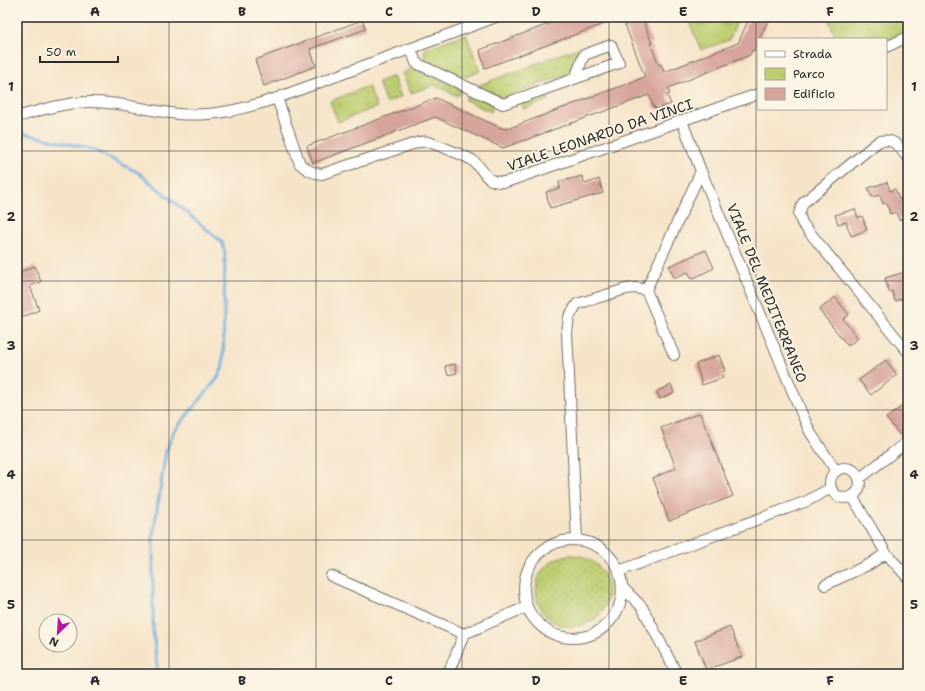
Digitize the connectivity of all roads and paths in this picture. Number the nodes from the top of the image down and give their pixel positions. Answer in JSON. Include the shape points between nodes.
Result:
{"nodes":[{"id":1,"x":496,"y":17,"type":"edge"},
{"id":2,"x":471,"y":21,"type":"edge"},
{"id":3,"x":908,"y":37,"type":"edge"},
{"id":4,"x":887,"y":46,"type":"edge"},
{"id":5,"x":411,"y":49,"type":"junction"},
{"id":6,"x":575,"y":78,"type":"dead end"},
{"id":7,"x":757,"y":94,"type":"edge"},
{"id":8,"x":274,"y":99,"type":"junction"},
{"id":9,"x":17,"y":117,"type":"edge"},
{"id":10,"x":682,"y":121,"type":"junction"},
{"id":11,"x":908,"y":158,"type":"edge"},
{"id":12,"x":701,"y":171,"type":"junction"},
{"id":13,"x":646,"y":290,"type":"junction"},
{"id":14,"x":908,"y":352,"type":"edge"},
{"id":15,"x":674,"y":355,"type":"dead end"},
{"id":16,"x":908,"y":441,"type":"edge"},
{"id":17,"x":836,"y":471,"type":"junction"},
{"id":18,"x":859,"y":479,"type":"junction"},
{"id":19,"x":831,"y":488,"type":"junction"},
{"id":20,"x":852,"y":496,"type":"junction"},
{"id":21,"x":577,"y":540,"type":"junction"},
{"id":22,"x":886,"y":553,"type":"junction"},
{"id":23,"x":619,"y":572,"type":"junction"},
{"id":24,"x":331,"y":576,"type":"dead end"},
{"id":25,"x":908,"y":578,"type":"edge"},
{"id":26,"x":825,"y":585,"type":"dead end"},
{"id":27,"x":622,"y":588,"type":"junction"},
{"id":28,"x":526,"y":607,"type":"junction"},
{"id":29,"x":464,"y":634,"type":"junction"},
{"id":30,"x":448,"y":674,"type":"edge"},
{"id":31,"x":676,"y":674,"type":"edge"}],
"edges":[{"from":1,"to":2,"type":"street"},
{"from":2,"to":5,"type":"street"},
{"from":3,"to":4,"type":"street"},
{"from":5,"to":6,"type":"street","via":[[416,63],[502,104]]},
{"from":5,"to":8,"type":"street"},
{"from":7,"to":10,"type":"street","name":"VIALE LEONARDO DA VINCI"},
{"from":8,"to":9,"type":"street","via":[[210,114],[178,114],[117,103],[88,102],[59,105]]},
{"from":8,"to":10,"type":"street","name":"VIALE LEONARDO DA VINCI","via":[[300,164],[307,170],[322,174],[427,141],[470,159],[481,167],[489,180],[496,183],[506,182]]},
{"from":10,"to":12,"type":"street","name":"VIALE DEL MEDITERRANEO"},
{"from":11,"to":14,"type":"street","via":[[895,143],[879,141],[803,203],[799,214],[802,223]]},
{"from":12,"to":13,"type":"street"},
{"from":12,"to":17,"type":"street","name":"VIALE DEL MEDITERRANEO","via":[[810,432]]},
{"from":13,"to":15,"type":"street"},
{"from":13,"to":21,"type":"street","via":[[626,289],[577,304],[569,317],[567,333]]},
{"from":16,"to":18,"type":"street"},
{"from":17,"to":18,"type":"street","via":[[850,469]]},
{"from":17,"to":19,"type":"street","via":[[831,479]]},
{"from":18,"to":20,"type":"street","via":[[859,489]]},
{"from":19,"to":20,"type":"street","via":[[833,493],[842,498]]},
{"from":19,"to":23,"type":"street","via":[[807,501]]},
{"from":20,"to":22,"type":"street"},
{"from":21,"to":23,"type":"street","via":[[591,543],[603,550]]},
{"from":21,"to":28,"type":"street","via":[[563,540],[549,545],[529,565],[524,579]]},
{"from":22,"to":25,"type":"street"},
{"from":22,"to":26,"type":"street","via":[[870,564]]},
{"from":23,"to":27,"type":"street"},
{"from":24,"to":29,"type":"street"},
{"from":27,"to":28,"type":"street","via":[[621,603],[614,617],[604,628],[590,636],[575,639],[560,637],[546,631],[534,620]]},
{"from":27,"to":31,"type":"street","via":[[642,607]]},
{"from":28,"to":29,"type":"street"},
{"from":29,"to":30,"type":"street"}]}
